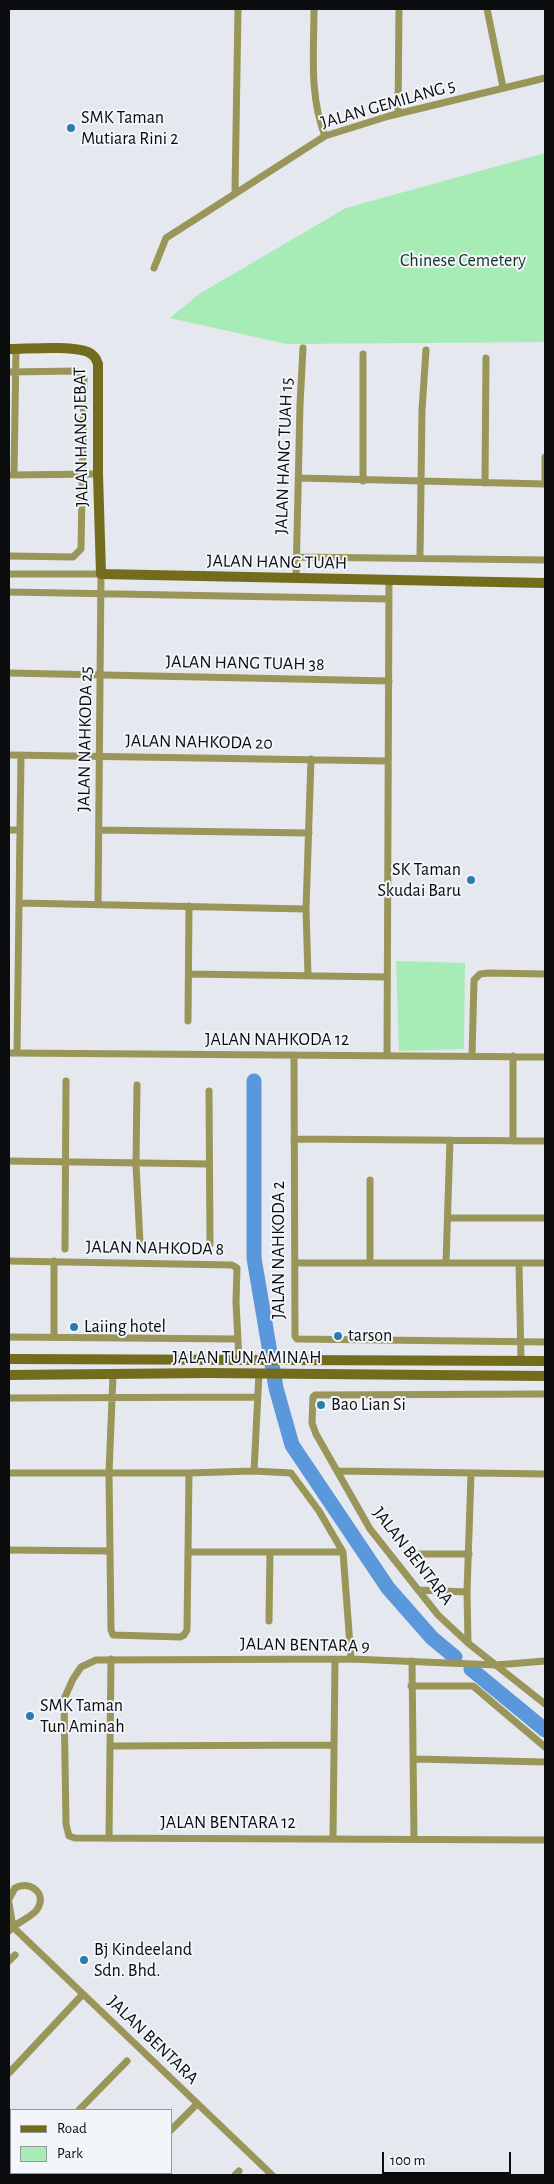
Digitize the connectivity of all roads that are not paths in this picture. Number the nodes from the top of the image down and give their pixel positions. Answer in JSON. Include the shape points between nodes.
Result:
{"nodes":[{"id":1,"x":238,"y":9,"type":"edge"},
{"id":2,"x":314,"y":9,"type":"edge"},
{"id":3,"x":399,"y":9,"type":"edge"},
{"id":4,"x":487,"y":9,"type":"edge"},
{"id":5,"x":545,"y":78,"type":"edge"},
{"id":6,"x":503,"y":87,"type":"junction"},
{"id":7,"x":398,"y":114,"type":"junction"},
{"id":8,"x":325,"y":136,"type":"junction"},
{"id":9,"x":235,"y":192,"type":"junction"},
{"id":10,"x":154,"y":268,"type":"dead end"},
{"id":11,"x":303,"y":348,"type":"dead end"},
{"id":12,"x":12,"y":349,"type":"edge"},
{"id":13,"x":426,"y":350,"type":"dead end"},
{"id":14,"x":363,"y":354,"type":"dead end"},
{"id":15,"x":486,"y":358,"type":"dead end"},
{"id":16,"x":12,"y":372,"type":"edge"},
{"id":17,"x":545,"y":457,"type":"edge"},
{"id":18,"x":12,"y":474,"type":"edge"},
{"id":19,"x":82,"y":474,"type":"junction"},
{"id":20,"x":98,"y":474,"type":"junction"},
{"id":21,"x":299,"y":478,"type":"junction"},
{"id":22,"x":364,"y":481,"type":"junction"},
{"id":23,"x":422,"y":482,"type":"junction"},
{"id":24,"x":485,"y":483,"type":"junction"},
{"id":25,"x":545,"y":484,"type":"edge"},
{"id":26,"x":9,"y":556,"type":"edge"},
{"id":27,"x":297,"y":557,"type":"junction"},
{"id":28,"x":420,"y":558,"type":"junction"},
{"id":29,"x":545,"y":560,"type":"edge"},
{"id":30,"x":9,"y":574,"type":"edge"},
{"id":31,"x":102,"y":574,"type":"junction"},
{"id":32,"x":296,"y":578,"type":"junction"},
{"id":33,"x":389,"y":580,"type":"junction"},
{"id":34,"x":545,"y":583,"type":"edge"},
{"id":35,"x":9,"y":592,"type":"edge"},
{"id":36,"x":101,"y":593,"type":"junction"},
{"id":37,"x":389,"y":599,"type":"junction"},
{"id":38,"x":9,"y":673,"type":"edge"},
{"id":39,"x":100,"y":675,"type":"junction"},
{"id":40,"x":389,"y":681,"type":"junction"},
{"id":41,"x":9,"y":755,"type":"edge"},
{"id":42,"x":21,"y":755,"type":"junction"},
{"id":43,"x":100,"y":755,"type":"junction"},
{"id":44,"x":311,"y":759,"type":"junction"},
{"id":45,"x":388,"y":762,"type":"junction"},
{"id":46,"x":9,"y":830,"type":"edge"},
{"id":47,"x":20,"y":830,"type":"junction"},
{"id":48,"x":99,"y":830,"type":"junction"},
{"id":49,"x":309,"y":833,"type":"junction"},
{"id":50,"x":19,"y":903,"type":"junction"},
{"id":51,"x":98,"y":904,"type":"junction"},
{"id":52,"x":189,"y":906,"type":"junction"},
{"id":53,"x":306,"y":909,"type":"junction"},
{"id":54,"x":9,"y":972,"type":"edge"},
{"id":55,"x":18,"y":972,"type":"junction"},
{"id":56,"x":189,"y":974,"type":"junction"},
{"id":57,"x":545,"y":974,"type":"edge"},
{"id":58,"x":308,"y":976,"type":"junction"},
{"id":59,"x":387,"y":977,"type":"junction"},
{"id":60,"x":188,"y":1021,"type":"dead end"},
{"id":61,"x":9,"y":1054,"type":"edge"},
{"id":62,"x":17,"y":1054,"type":"junction"},
{"id":63,"x":294,"y":1055,"type":"junction"},
{"id":64,"x":387,"y":1056,"type":"junction"},
{"id":65,"x":472,"y":1056,"type":"junction"},
{"id":66,"x":513,"y":1056,"type":"junction"},
{"id":67,"x":545,"y":1057,"type":"edge"},
{"id":68,"x":66,"y":1081,"type":"dead end"},
{"id":69,"x":137,"y":1085,"type":"dead end"},
{"id":70,"x":209,"y":1091,"type":"dead end"},
{"id":71,"x":294,"y":1139,"type":"junction"},
{"id":72,"x":450,"y":1140,"type":"junction"},
{"id":73,"x":513,"y":1141,"type":"junction"},
{"id":74,"x":545,"y":1141,"type":"edge"},
{"id":75,"x":9,"y":1161,"type":"edge"},
{"id":76,"x":65,"y":1163,"type":"junction"},
{"id":77,"x":136,"y":1164,"type":"junction"},
{"id":78,"x":209,"y":1164,"type":"junction"},
{"id":79,"x":370,"y":1180,"type":"dead end"},
{"id":80,"x":448,"y":1218,"type":"junction"},
{"id":81,"x":545,"y":1218,"type":"edge"},
{"id":82,"x":140,"y":1243,"type":"dead end"},
{"id":83,"x":210,"y":1244,"type":"dead end"},
{"id":84,"x":65,"y":1249,"type":"dead end"},
{"id":85,"x":9,"y":1261,"type":"edge"},
{"id":86,"x":54,"y":1261,"type":"junction"},
{"id":87,"x":295,"y":1263,"type":"junction"},
{"id":88,"x":370,"y":1263,"type":"junction"},
{"id":89,"x":446,"y":1263,"type":"junction"},
{"id":90,"x":519,"y":1264,"type":"junction"},
{"id":91,"x":545,"y":1264,"type":"edge"},
{"id":92,"x":9,"y":1337,"type":"edge"},
{"id":93,"x":54,"y":1337,"type":"junction"},
{"id":94,"x":238,"y":1339,"type":"junction"},
{"id":95,"x":521,"y":1342,"type":"junction"},
{"id":96,"x":545,"y":1342,"type":"edge"},
{"id":97,"x":9,"y":1359,"type":"edge"},
{"id":98,"x":239,"y":1360,"type":"junction"},
{"id":99,"x":521,"y":1360,"type":"junction"},
{"id":100,"x":545,"y":1361,"type":"edge"},
{"id":101,"x":259,"y":1373,"type":"junction"},
{"id":102,"x":113,"y":1374,"type":"junction"},
{"id":103,"x":9,"y":1375,"type":"edge"},
{"id":104,"x":545,"y":1376,"type":"edge"},
{"id":105,"x":545,"y":1394,"type":"edge"},
{"id":106,"x":257,"y":1397,"type":"junction"},
{"id":107,"x":9,"y":1398,"type":"edge"},
{"id":108,"x":111,"y":1398,"type":"junction"},
{"id":109,"x":254,"y":1471,"type":"junction"},
{"id":110,"x":338,"y":1471,"type":"junction"},
{"id":111,"x":9,"y":1473,"type":"edge"},
{"id":112,"x":109,"y":1473,"type":"junction"},
{"id":113,"x":189,"y":1473,"type":"junction"},
{"id":114,"x":471,"y":1474,"type":"junction"},
{"id":115,"x":545,"y":1474,"type":"edge"},
{"id":116,"x":9,"y":1550,"type":"edge"},
{"id":117,"x":110,"y":1551,"type":"junction"},
{"id":118,"x":188,"y":1552,"type":"junction"},
{"id":119,"x":270,"y":1552,"type":"junction"},
{"id":120,"x":343,"y":1552,"type":"junction"},
{"id":121,"x":411,"y":1554,"type":"dead end"},
{"id":122,"x":468,"y":1554,"type":"junction"},
{"id":123,"x":418,"y":1590,"type":"junction"},
{"id":124,"x":467,"y":1592,"type":"junction"},
{"id":125,"x":269,"y":1621,"type":"dead end"},
{"id":126,"x":468,"y":1643,"type":"junction"},
{"id":127,"x":111,"y":1658,"type":"junction"},
{"id":128,"x":351,"y":1659,"type":"junction"},
{"id":129,"x":335,"y":1660,"type":"junction"},
{"id":130,"x":412,"y":1661,"type":"junction"},
{"id":131,"x":545,"y":1661,"type":"edge"},
{"id":132,"x":496,"y":1664,"type":"junction"},
{"id":133,"x":73,"y":1679,"type":"joint"},
{"id":134,"x":411,"y":1686,"type":"junction"},
{"id":135,"x":545,"y":1704,"type":"edge"},
{"id":136,"x":334,"y":1745,"type":"junction"},
{"id":137,"x":111,"y":1746,"type":"junction"},
{"id":138,"x":545,"y":1747,"type":"edge"},
{"id":139,"x":414,"y":1759,"type":"junction"},
{"id":140,"x":545,"y":1762,"type":"edge"},
{"id":141,"x":109,"y":1838,"type":"junction"},
{"id":142,"x":333,"y":1838,"type":"junction"},
{"id":143,"x":414,"y":1839,"type":"junction"},
{"id":144,"x":545,"y":1840,"type":"edge"},
{"id":145,"x":9,"y":1901,"type":"edge"},
{"id":146,"x":11,"y":1929,"type":"edge"},
{"id":147,"x":15,"y":1954,"type":"dead end"},
{"id":148,"x":9,"y":1961,"type":"edge"},
{"id":149,"x":83,"y":1994,"type":"junction"},
{"id":150,"x":127,"y":2061,"type":"dead end"},
{"id":151,"x":9,"y":2073,"type":"edge"},
{"id":152,"x":197,"y":2104,"type":"junction"},
{"id":153,"x":80,"y":2109,"type":"edge"},
{"id":154,"x":172,"y":2129,"type":"edge"},
{"id":155,"x":272,"y":2175,"type":"edge"}],
"edges":[{"from":1,"to":9,"type":"street"},
{"from":2,"to":8,"type":"street","via":[[315,101]]},
{"from":3,"to":7,"type":"street"},
{"from":4,"to":6,"type":"street"},
{"from":5,"to":6,"type":"street","name":"JALAN GEMILANG 5"},
{"from":6,"to":7,"type":"street","name":"JALAN GEMILANG 5"},
{"from":7,"to":8,"type":"street","name":"JALAN GEMILANG 5"},
{"from":8,"to":9,"type":"street","name":"JALAN GEMILANG 5"},
{"from":9,"to":10,"type":"street","name":"JALAN GEMILANG 5","via":[[198,220],[166,238]]},
{"from":11,"to":21,"type":"street","name":"JALAN HANG TUAH 15"},
{"from":12,"to":16,"type":"street"},
{"from":12,"to":20,"type":"main road","name":"JALAN HANG JEBAT","via":[[75,349],[95,357],[98,364]]},
{"from":13,"to":23,"type":"street"},
{"from":14,"to":22,"type":"street"},
{"from":15,"to":24,"type":"street"},
{"from":16,"to":18,"type":"street"},
{"from":16,"to":19,"type":"street","via":[[75,371],[84,378]]},
{"from":17,"to":25,"type":"street"},
{"from":18,"to":19,"type":"street"},
{"from":19,"to":20,"type":"street"},
{"from":19,"to":26,"type":"street","via":[[79,553],[73,557]]},
{"from":20,"to":31,"type":"main road","name":"JALAN HANG JEBAT"},
{"from":21,"to":22,"type":"street"},
{"from":21,"to":27,"type":"street","name":"JALAN HANG TUAH 15"},
{"from":22,"to":23,"type":"street"},
{"from":23,"to":24,"type":"street"},
{"from":23,"to":28,"type":"street"},
{"from":24,"to":25,"type":"street"},
{"from":27,"to":28,"type":"street","name":"JALAN HANG TUAH 15"},
{"from":27,"to":32,"type":"street"},
{"from":28,"to":29,"type":"street","name":"JALAN HANG TUAH 15"},
{"from":30,"to":31,"type":"street","name":"JALAN HANG TUAH"},
{"from":31,"to":32,"type":"main road","name":"JALAN HANG TUAH"},
{"from":31,"to":36,"type":"street","name":"JALAN NAHKODA 25"},
{"from":32,"to":33,"type":"main road","name":"JALAN HANG TUAH"},
{"from":33,"to":34,"type":"main road","name":"JALAN HANG TUAH"},
{"from":33,"to":37,"type":"street"},
{"from":35,"to":36,"type":"street"},
{"from":36,"to":37,"type":"street"},
{"from":36,"to":39,"type":"street","name":"JALAN NAHKODA 25"},
{"from":37,"to":40,"type":"street"},
{"from":38,"to":39,"type":"street","name":"JALAN HANG TUAH 38"},
{"from":39,"to":40,"type":"street","name":"JALAN HANG TUAH 38"},
{"from":39,"to":43,"type":"street","name":"JALAN NAHKODA 25"},
{"from":40,"to":45,"type":"street"},
{"from":41,"to":42,"type":"street","name":"JALAN NAHKODA 20"},
{"from":42,"to":43,"type":"street","name":"JALAN NAHKODA 20"},
{"from":42,"to":47,"type":"street"},
{"from":43,"to":44,"type":"street","name":"JALAN NAHKODA 20"},
{"from":43,"to":48,"type":"street","name":"JALAN NAHKODA 25"},
{"from":44,"to":45,"type":"street","name":"JALAN NAHKODA 20"},
{"from":44,"to":49,"type":"street"},
{"from":45,"to":59,"type":"street"},
{"from":46,"to":47,"type":"street"},
{"from":47,"to":50,"type":"street"},
{"from":48,"to":49,"type":"street"},
{"from":48,"to":51,"type":"street","name":"JALAN NAHKODA 25"},
{"from":49,"to":53,"type":"street"},
{"from":50,"to":51,"type":"street"},
{"from":50,"to":55,"type":"street"},
{"from":51,"to":52,"type":"street"},
{"from":52,"to":53,"type":"street"},
{"from":52,"to":56,"type":"street"},
{"from":53,"to":58,"type":"street"},
{"from":54,"to":55,"type":"street"},
{"from":55,"to":62,"type":"street"},
{"from":56,"to":58,"type":"street"},
{"from":56,"to":60,"type":"street"},
{"from":57,"to":65,"type":"street","via":[[489,973],[480,974],[474,980]]},
{"from":58,"to":59,"type":"street"},
{"from":59,"to":64,"type":"street"},
{"from":61,"to":62,"type":"street","name":"JALAN NAHKODA 12"},
{"from":62,"to":63,"type":"street","name":"JALAN NAHKODA 12"},
{"from":63,"to":64,"type":"street","name":"JALAN NAHKODA 12"},
{"from":63,"to":71,"type":"street","name":"JALAN NAHKODA 2"},
{"from":64,"to":65,"type":"street","name":"JALAN NAHKODA 12"},
{"from":65,"to":66,"type":"street","name":"JALAN NAHKODA 12"},
{"from":66,"to":67,"type":"street","name":"JALAN NAHKODA 12"},
{"from":66,"to":73,"type":"street"},
{"from":68,"to":76,"type":"street"},
{"from":69,"to":77,"type":"street"},
{"from":70,"to":78,"type":"street"},
{"from":71,"to":72,"type":"street"},
{"from":71,"to":87,"type":"street","name":"JALAN NAHKODA 2"},
{"from":72,"to":73,"type":"street"},
{"from":72,"to":80,"type":"street"},
{"from":73,"to":74,"type":"street"},
{"from":75,"to":76,"type":"street"},
{"from":76,"to":77,"type":"street"},
{"from":76,"to":84,"type":"street"},
{"from":77,"to":78,"type":"street"},
{"from":77,"to":82,"type":"street"},
{"from":78,"to":83,"type":"street"},
{"from":79,"to":88,"type":"street"},
{"from":80,"to":81,"type":"street"},
{"from":80,"to":89,"type":"street"},
{"from":85,"to":86,"type":"street","name":"JALAN NAHKODA 8"},
{"from":86,"to":93,"type":"street"},
{"from":86,"to":94,"type":"street","name":"JALAN NAHKODA 8","via":[[232,1264],[238,1273]]},
{"from":87,"to":88,"type":"street"},
{"from":87,"to":95,"type":"street","name":"JALAN NAHKODA 2","via":[[297,1339]]},
{"from":88,"to":89,"type":"street"},
{"from":89,"to":90,"type":"street"},
{"from":90,"to":91,"type":"street"},
{"from":90,"to":95,"type":"street"},
{"from":92,"to":93,"type":"street"},
{"from":93,"to":94,"type":"street"},
{"from":94,"to":98,"type":"street","name":"JALAN NAHKODA 8"},
{"from":95,"to":96,"type":"street","name":"JALAN NAHKODA 2"},
{"from":95,"to":99,"type":"street"},
{"from":97,"to":98,"type":"main road","name":"JALAN TUN AMINAH"},
{"from":98,"to":99,"type":"main road","name":"JALAN TUN AMINAH"},
{"from":99,"to":100,"type":"main road","name":"JALAN TUN AMINAH"},
{"from":101,"to":102,"type":"main road","name":"JALAN TUN AMINAH"},
{"from":101,"to":104,"type":"main road","name":"JALAN TUN AMINAH"},
{"from":101,"to":106,"type":"street"},
{"from":102,"to":103,"type":"main road","name":"JALAN TUN AMINAH"},
{"from":102,"to":108,"type":"street"},
{"from":105,"to":110,"type":"street","name":"JALAN BENTARA","via":[[318,1394],[313,1397],[312,1423]]},
{"from":106,"to":108,"type":"street"},
{"from":106,"to":109,"type":"street"},
{"from":107,"to":108,"type":"street"},
{"from":108,"to":112,"type":"street"},
{"from":109,"to":113,"type":"street"},
{"from":109,"to":120,"type":"street","via":[[291,1474],[319,1511]]},
{"from":110,"to":114,"type":"street"},
{"from":110,"to":123,"type":"street","name":"JALAN BENTARA","via":[[370,1529]]},
{"from":111,"to":112,"type":"street"},
{"from":112,"to":113,"type":"street"},
{"from":112,"to":117,"type":"street"},
{"from":113,"to":118,"type":"street"},
{"from":114,"to":115,"type":"street"},
{"from":114,"to":122,"type":"street"},
{"from":116,"to":117,"type":"street"},
{"from":117,"to":118,"type":"street","via":[[113,1635],[180,1637],[187,1630]]},
{"from":118,"to":119,"type":"street"},
{"from":119,"to":120,"type":"street"},
{"from":119,"to":125,"type":"street"},
{"from":120,"to":128,"type":"street"},
{"from":121,"to":122,"type":"street"},
{"from":122,"to":124,"type":"street"},
{"from":123,"to":124,"type":"street"},
{"from":123,"to":126,"type":"street","name":"JALAN BENTARA","via":[[438,1615]]},
{"from":124,"to":126,"type":"street"},
{"from":126,"to":132,"type":"street","name":"JALAN BENTARA"},
{"from":127,"to":129,"type":"street","name":"JALAN BENTARA 9"},
{"from":127,"to":133,"type":"street","name":"JALAN BENTARA 9","via":[[81,1667]]},
{"from":127,"to":137,"type":"street"},
{"from":128,"to":129,"type":"street","name":"JALAN BENTARA 9"},
{"from":128,"to":130,"type":"street","name":"JALAN BENTARA 9"},
{"from":129,"to":136,"type":"street"},
{"from":130,"to":132,"type":"street","name":"JALAN BENTARA 9"},
{"from":130,"to":134,"type":"street"},
{"from":131,"to":132,"type":"street","name":"JALAN BENTARA 9"},
{"from":132,"to":135,"type":"street","name":"JALAN BENTARA"},
{"from":133,"to":141,"type":"street","name":"JALAN BENTARA 12","via":[[64,1699],[67,1831],[75,1838]]},
{"from":134,"to":138,"type":"street","via":[[473,1686]]},
{"from":134,"to":139,"type":"street"},
{"from":136,"to":137,"type":"street"},
{"from":136,"to":142,"type":"street"},
{"from":137,"to":141,"type":"street"},
{"from":139,"to":140,"type":"street"},
{"from":139,"to":143,"type":"street"},
{"from":141,"to":142,"type":"street","name":"JALAN BENTARA 12"},
{"from":142,"to":143,"type":"street","name":"JALAN BENTARA 12"},
{"from":143,"to":144,"type":"street","name":"JALAN BENTARA 12"},
{"from":145,"to":146,"type":"street"},
{"from":145,"to":146,"type":"street","via":[[11,1892],[25,1884],[40,1896],[36,1911]]},
{"from":146,"to":149,"type":"street","name":"JALAN BENTARA"},
{"from":147,"to":148,"type":"street"},
{"from":149,"to":151,"type":"street"},
{"from":149,"to":152,"type":"street","name":"JALAN BENTARA"},
{"from":150,"to":153,"type":"street"},
{"from":152,"to":154,"type":"street"},
{"from":152,"to":155,"type":"street","name":"JALAN BENTARA"}]}
